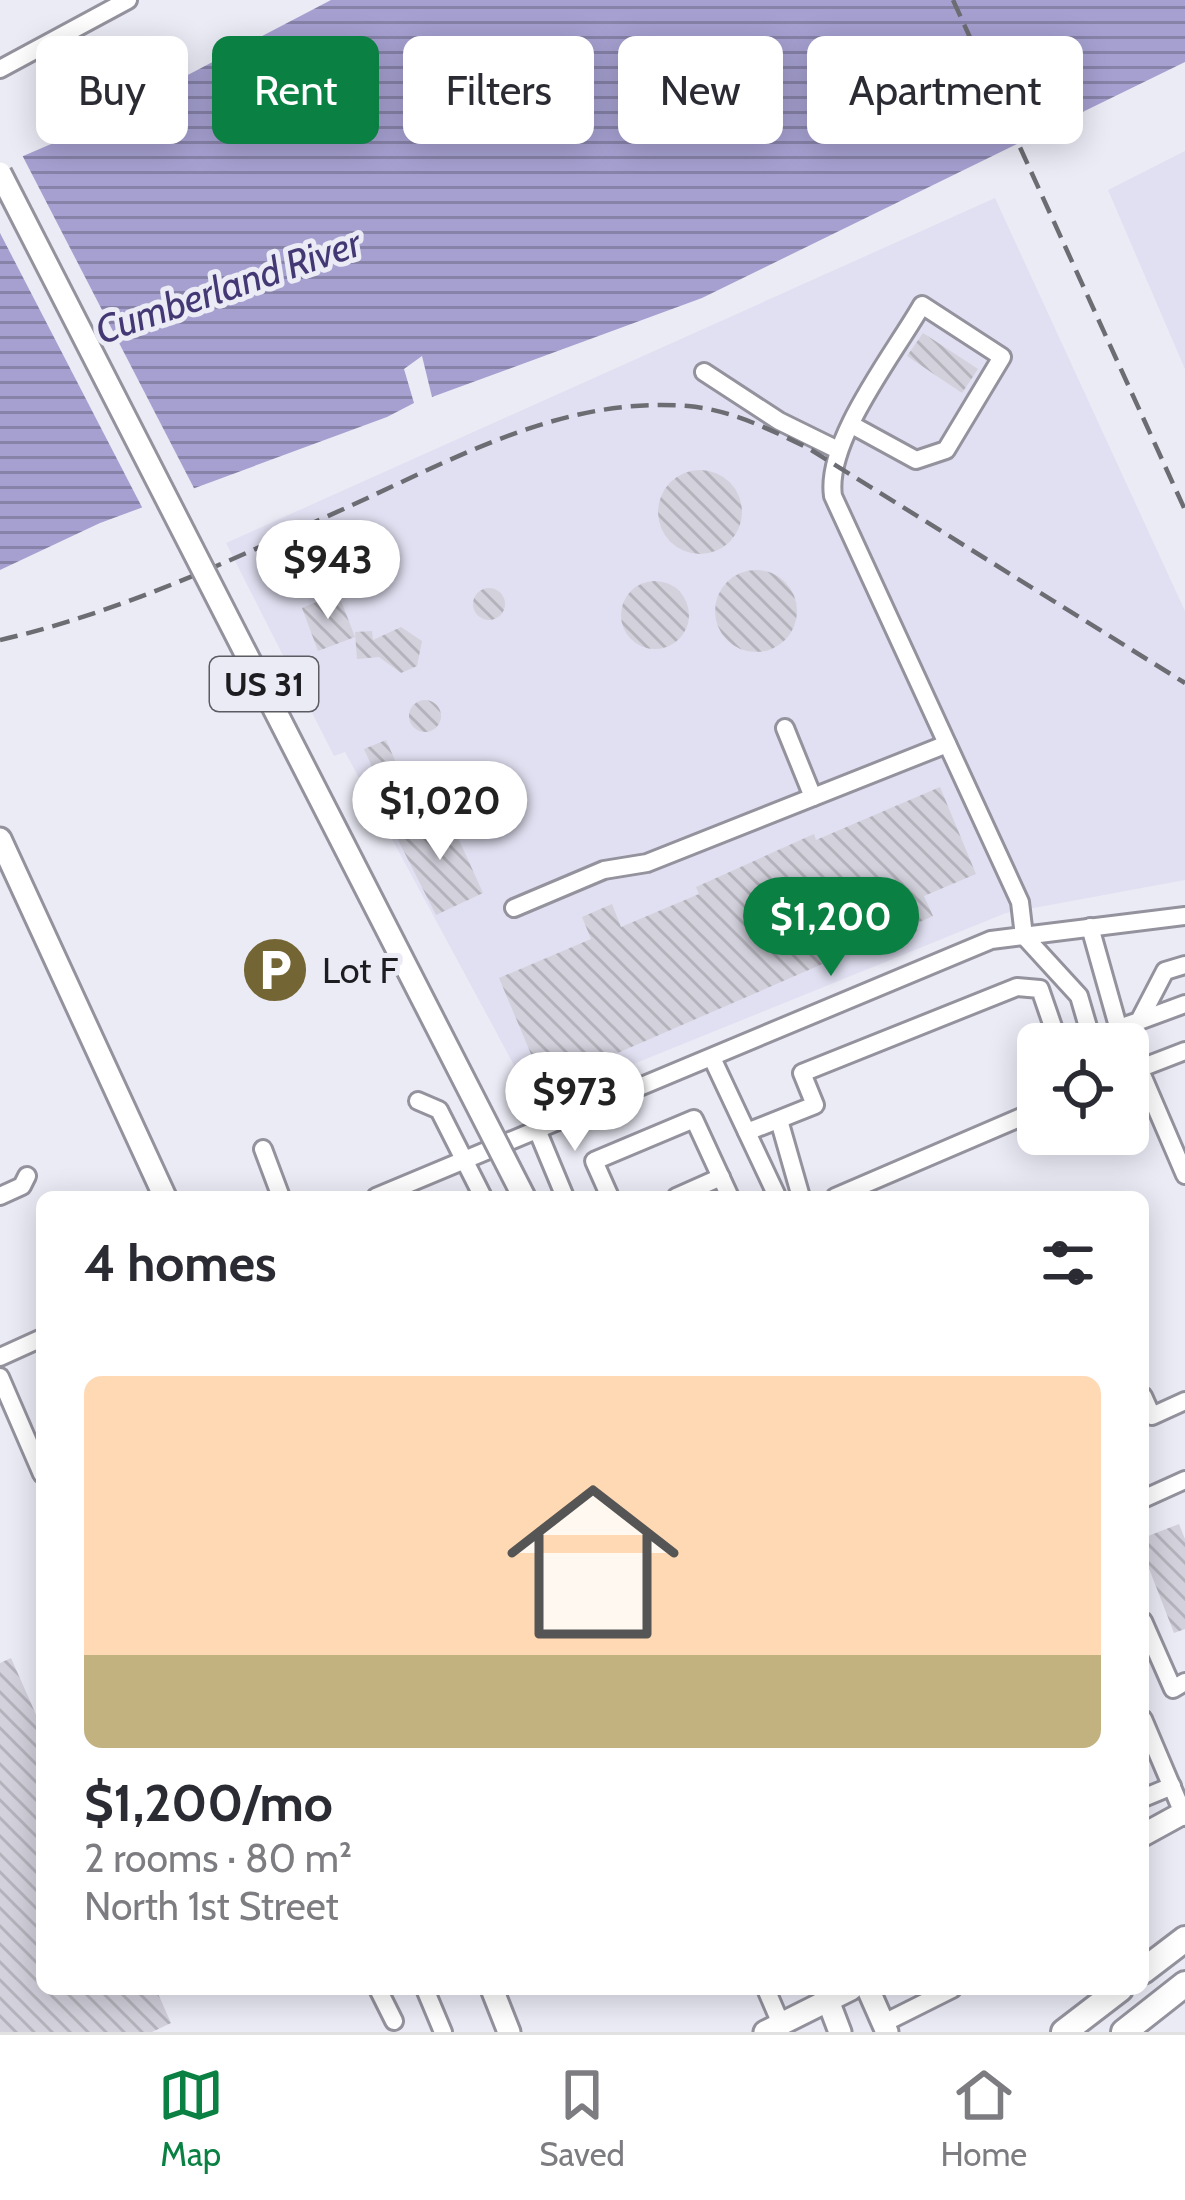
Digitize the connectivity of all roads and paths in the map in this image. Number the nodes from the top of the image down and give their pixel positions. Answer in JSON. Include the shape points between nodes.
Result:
{"nodes":[{"id":1,"x":128,"y":0,"type":"edge"},
{"id":2,"x":0,"y":69,"type":"edge"},
{"id":3,"x":0,"y":172,"type":"edge"},
{"id":4,"x":704,"y":372,"type":"dead end"},
{"id":5,"x":852,"y":425,"type":"junction"},
{"id":6,"x":838,"y":450,"type":"junction"},
{"id":7,"x":784,"y":728,"type":"dead end"},
{"id":8,"x":947,"y":744,"type":"junction"},
{"id":9,"x":813,"y":797,"type":"junction"},
{"id":10,"x":0,"y":839,"type":"edge"},
{"id":11,"x":514,"y":908,"type":"dead end"},
{"id":12,"x":1185,"y":916,"type":"edge"},
{"id":13,"x":1090,"y":927,"type":"junction"},
{"id":14,"x":1024,"y":936,"type":"junction"},
{"id":15,"x":1185,"y":965,"type":"edge"},
{"id":16,"x":1106,"y":990,"type":"junction"},
{"id":17,"x":1079,"y":996,"type":"junction"},
{"id":18,"x":1185,"y":1004,"type":"edge"},
{"id":19,"x":1139,"y":1021,"type":"junction"},
{"id":20,"x":1052,"y":1023,"type":"edge"},
{"id":21,"x":1087,"y":1023,"type":"edge"},
{"id":22,"x":1117,"y":1023,"type":"edge"},
{"id":23,"x":1137,"y":1023,"type":"edge"},
{"id":24,"x":1185,"y":1051,"type":"edge"},
{"id":25,"x":712,"y":1058,"type":"junction"},
{"id":26,"x":1149,"y":1063,"type":"edge"},
{"id":27,"x":418,"y":1101,"type":"dead end"},
{"id":28,"x":1149,"y":1102,"type":"edge"},
{"id":29,"x":1017,"y":1119,"type":"edge"},
{"id":30,"x":778,"y":1120,"type":"junction"},
{"id":31,"x":538,"y":1132,"type":"junction"},
{"id":32,"x":747,"y":1132,"type":"junction"},
{"id":33,"x":263,"y":1148,"type":"dead end"},
{"id":34,"x":467,"y":1161,"type":"junction"},
{"id":35,"x":1185,"y":1175,"type":"edge"},
{"id":36,"x":28,"y":1176,"type":"dead end"},
{"id":37,"x":721,"y":1177,"type":"junction"},
{"id":38,"x":162,"y":1191,"type":"edge"},
{"id":39,"x":279,"y":1191,"type":"edge"},
{"id":40,"x":391,"y":1191,"type":"edge"},
{"id":41,"x":480,"y":1191,"type":"edge"},
{"id":42,"x":521,"y":1191,"type":"edge"},
{"id":43,"x":563,"y":1191,"type":"edge"},
{"id":44,"x":607,"y":1191,"type":"edge"},
{"id":45,"x":690,"y":1191,"type":"edge"},
{"id":46,"x":727,"y":1191,"type":"edge"},
{"id":47,"x":775,"y":1191,"type":"edge"},
{"id":48,"x":799,"y":1191,"type":"edge"},
{"id":49,"x":849,"y":1191,"type":"edge"},
{"id":50,"x":0,"y":1196,"type":"edge"},
{"id":51,"x":36,"y":1342,"type":"edge"},
{"id":52,"x":0,"y":1357,"type":"edge"},
{"id":53,"x":0,"y":1377,"type":"edge"},
{"id":54,"x":1185,"y":1401,"type":"edge"},
{"id":55,"x":1149,"y":1417,"type":"edge"},
{"id":56,"x":36,"y":1460,"type":"edge"},
{"id":57,"x":1185,"y":1480,"type":"edge"},
{"id":58,"x":1149,"y":1496,"type":"edge"},
{"id":59,"x":1149,"y":1635,"type":"edge"},
{"id":60,"x":1185,"y":1682,"type":"edge"},
{"id":61,"x":1149,"y":1733,"type":"edge"},
{"id":62,"x":1172,"y":1786,"type":"junction"},
{"id":63,"x":1149,"y":1796,"type":"edge"},
{"id":64,"x":1184,"y":1812,"type":"edge"},
{"id":65,"x":1149,"y":1832,"type":"edge"},
{"id":66,"x":1185,"y":1939,"type":"edge"},
{"id":67,"x":1149,"y":1966,"type":"edge"},
{"id":68,"x":1185,"y":1984,"type":"edge"},
{"id":69,"x":381,"y":1995,"type":"edge"},
{"id":70,"x":428,"y":1995,"type":"edge"},
{"id":71,"x":494,"y":1995,"type":"edge"},
{"id":72,"x":767,"y":1995,"type":"edge"},
{"id":73,"x":871,"y":1995,"type":"edge"},
{"id":74,"x":942,"y":1995,"type":"edge"},
{"id":75,"x":1112,"y":1995,"type":"edge"},
{"id":76,"x":826,"y":1996,"type":"edge"},
{"id":77,"x":394,"y":2020,"type":"dead end"},
{"id":78,"x":773,"y":2028,"type":"edge"},
{"id":79,"x":886,"y":2028,"type":"edge"},
{"id":80,"x":443,"y":2032,"type":"edge"},
{"id":81,"x":509,"y":2032,"type":"edge"},
{"id":82,"x":840,"y":2032,"type":"edge"},
{"id":83,"x":1064,"y":2032,"type":"edge"},
{"id":84,"x":1124,"y":2032,"type":"edge"}],
"edges":[{"from":1,"to":2,"type":"street"},
{"from":3,"to":42,"type":"main road","number":"US 31","bridge":true},
{"from":4,"to":6,"type":"street"},
{"from":5,"to":5,"type":"street","via":[[916,460],[938,454],[1002,356],[922,305]]},
{"from":5,"to":6,"type":"street"},
{"from":6,"to":8,"type":"street","via":[[832,496]]},
{"from":7,"to":9,"type":"street"},
{"from":8,"to":9,"type":"street"},
{"from":8,"to":14,"type":"street","via":[[1020,902]]},
{"from":9,"to":11,"type":"street"},
{"from":10,"to":38,"type":"main road"},
{"from":12,"to":13,"type":"street"},
{"from":13,"to":14,"type":"street"},
{"from":13,"to":16,"type":"street"},
{"from":14,"to":17,"type":"street"},
{"from":14,"to":25,"type":"street","via":[[991,940]]},
{"from":15,"to":19,"type":"street","via":[[1166,971]]},
{"from":16,"to":17,"type":"street"},
{"from":16,"to":22,"type":"street"},
{"from":17,"to":21,"type":"street"},
{"from":18,"to":19,"type":"street"},
{"from":19,"to":23,"type":"street"},
{"from":20,"to":30,"type":"street","via":[[1040,989],[1017,987],[802,1073],[815,1106]]},
{"from":24,"to":26,"type":"street"},
{"from":25,"to":31,"type":"street"},
{"from":25,"to":32,"type":"street"},
{"from":27,"to":34,"type":"street","via":[[439,1110]]},
{"from":28,"to":35,"type":"street"},
{"from":29,"to":49,"type":"street"},
{"from":30,"to":32,"type":"street"},
{"from":30,"to":48,"type":"street"},
{"from":31,"to":34,"type":"street"},
{"from":31,"to":43,"type":"street"},
{"from":32,"to":47,"type":"street"},
{"from":33,"to":39,"type":"street"},
{"from":34,"to":40,"type":"street"},
{"from":34,"to":41,"type":"street"},
{"from":36,"to":50,"type":"street"},
{"from":37,"to":44,"type":"street","via":[[694,1119],[594,1161]]},
{"from":37,"to":45,"type":"street"},
{"from":37,"to":46,"type":"street"},
{"from":51,"to":52,"type":"street"},
{"from":53,"to":56,"type":"street"},
{"from":54,"to":55,"type":"street"},
{"from":57,"to":58,"type":"street"},
{"from":59,"to":60,"type":"street","via":[[1173,1689]]},
{"from":61,"to":62,"type":"street"},
{"from":62,"to":63,"type":"street"},
{"from":62,"to":64,"type":"street"},
{"from":64,"to":65,"type":"main road"},
{"from":66,"to":67,"type":"highway"},
{"from":68,"to":84,"type":"highway"},
{"from":69,"to":77,"type":"street"},
{"from":70,"to":80,"type":"street"},
{"from":71,"to":81,"type":"main road"},
{"from":72,"to":78,"type":"street"},
{"from":73,"to":79,"type":"main road"},
{"from":74,"to":79,"type":"street"},
{"from":75,"to":83,"type":"highway"},
{"from":76,"to":78,"type":"main road"},
{"from":76,"to":82,"type":"main road"}]}
